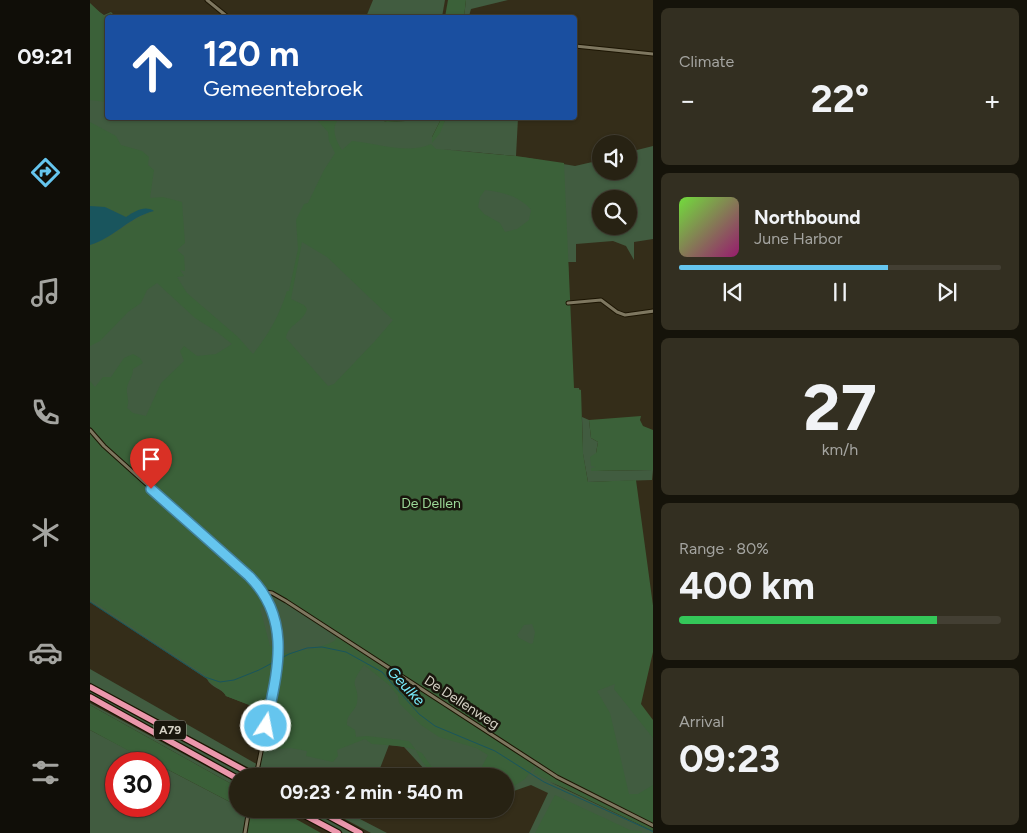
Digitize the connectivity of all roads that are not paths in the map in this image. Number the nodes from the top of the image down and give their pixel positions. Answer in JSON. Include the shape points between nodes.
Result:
{"nodes":[{"id":1,"x":207,"y":0,"type":"edge"},
{"id":2,"x":225,"y":15,"type":"edge"},
{"id":3,"x":577,"y":46,"type":"edge"},
{"id":4,"x":653,"y":54,"type":"edge"},
{"id":5,"x":568,"y":303,"type":"dead end"},
{"id":6,"x":653,"y":311,"type":"edge"},
{"id":7,"x":90,"y":430,"type":"edge"},
{"id":8,"x":262,"y":591,"type":"junction"},
{"id":9,"x":90,"y":687,"type":"edge"},
{"id":10,"x":90,"y":697,"type":"edge"},
{"id":11,"x":241,"y":768,"type":"edge"},
{"id":12,"x":255,"y":768,"type":"edge"},
{"id":13,"x":229,"y":774,"type":"edge"},
{"id":14,"x":247,"y":818,"type":"edge"},
{"id":15,"x":310,"y":818,"type":"edge"},
{"id":16,"x":332,"y":818,"type":"edge"},
{"id":17,"x":653,"y":826,"type":"edge"},
{"id":18,"x":244,"y":833,"type":"edge"},
{"id":19,"x":338,"y":833,"type":"edge"},
{"id":20,"x":360,"y":833,"type":"edge"}],
"edges":[{"from":1,"to":2,"type":"street"},
{"from":3,"to":4,"type":"street"},
{"from":5,"to":6,"type":"street","via":[[601,300],[625,315]]},
{"from":7,"to":8,"type":"street"},
{"from":8,"to":12,"type":"street","via":[[276,622],[279,656]]},
{"from":8,"to":17,"type":"street","name":"De Dellenweg","via":[[286,601],[557,777]]},
{"from":9,"to":11,"type":"highway","number":"A79"},
{"from":10,"to":13,"type":"highway","number":"A79"},
{"from":14,"to":18,"type":"street"},
{"from":15,"to":19,"type":"highway"},
{"from":16,"to":20,"type":"highway"}]}
